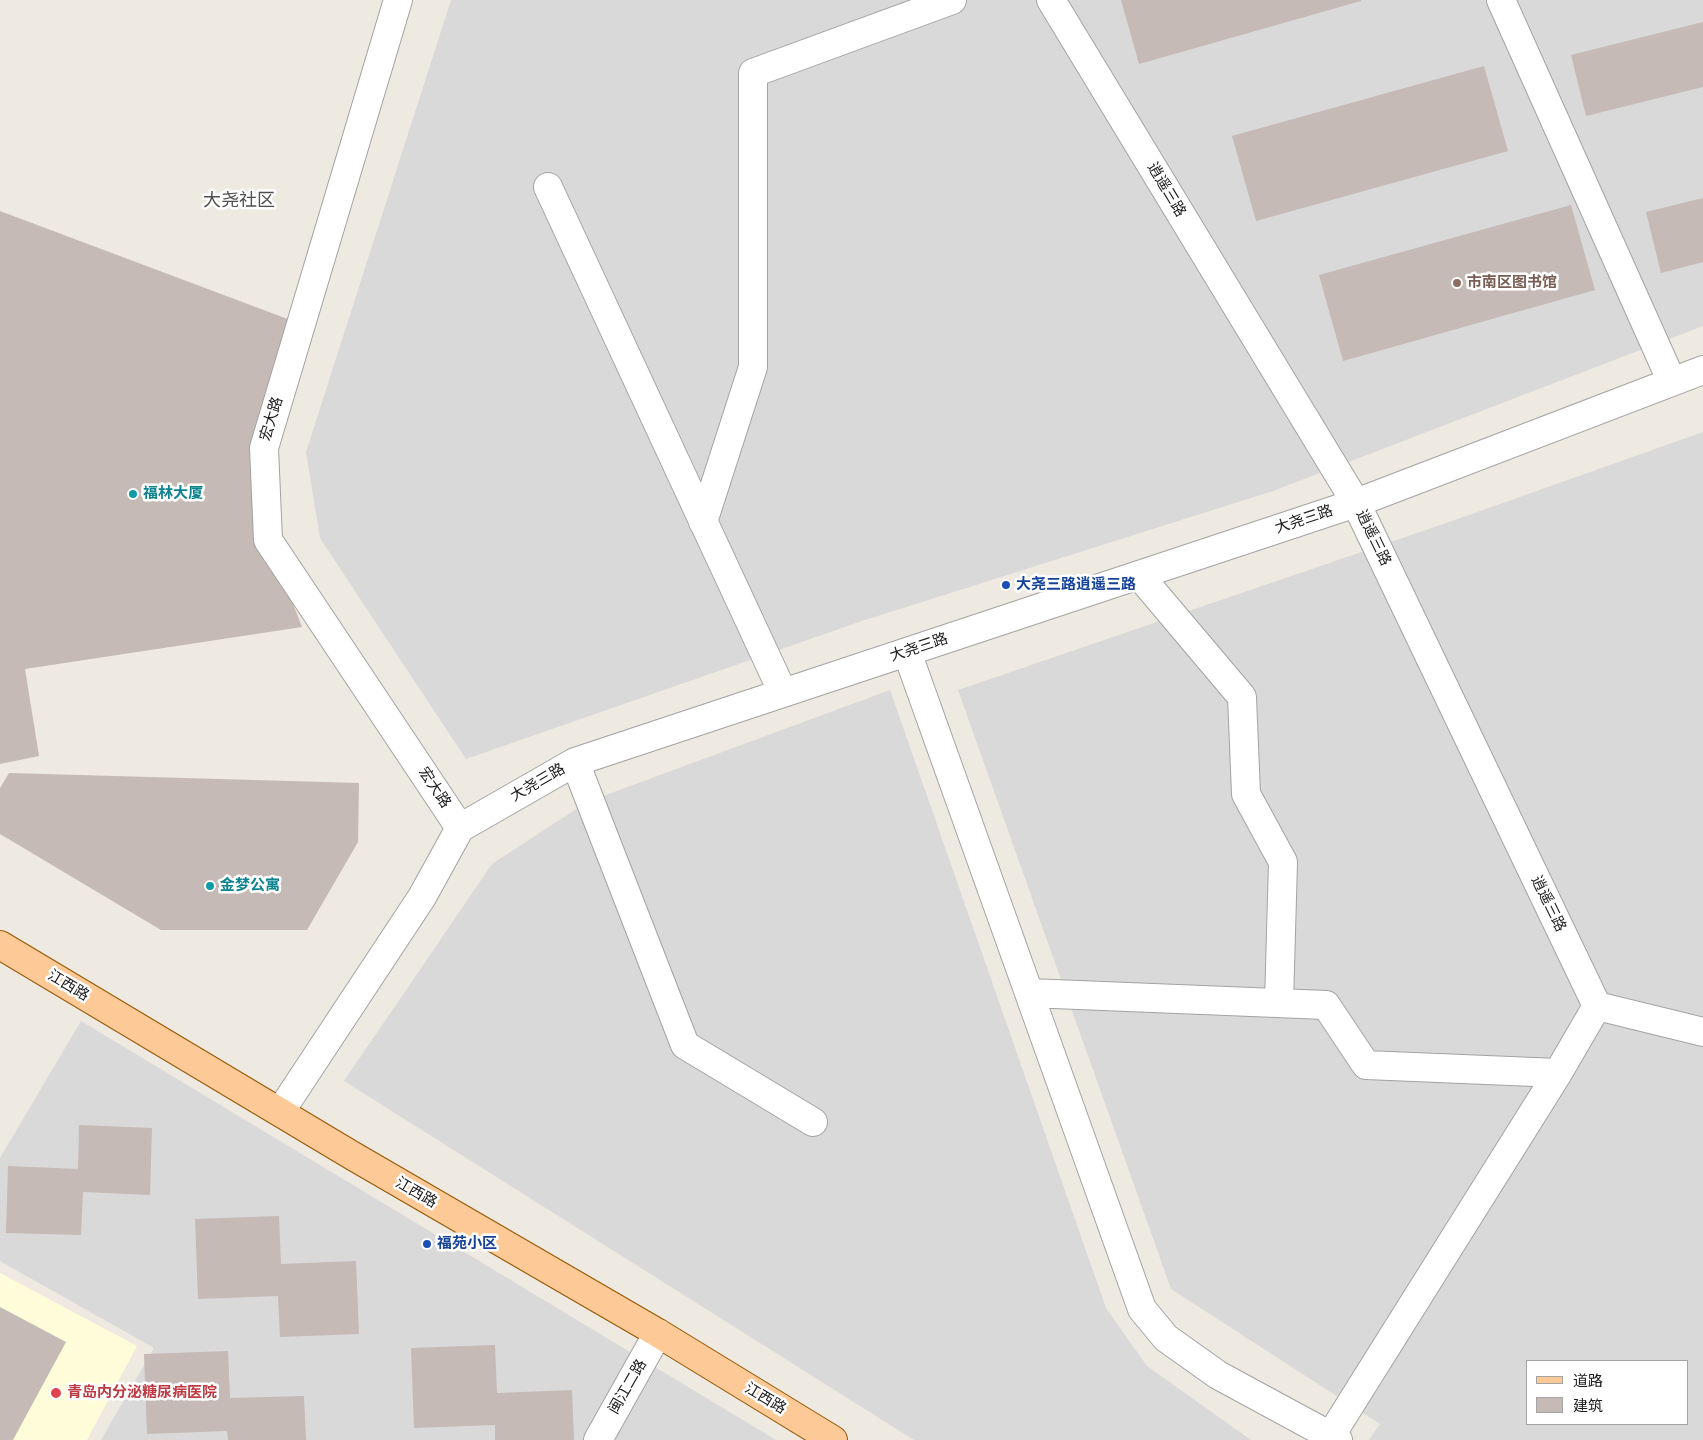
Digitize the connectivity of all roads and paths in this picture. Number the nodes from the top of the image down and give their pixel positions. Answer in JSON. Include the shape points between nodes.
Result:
{"nodes":[{"id":1,"x":398,"y":0,"type":"edge"},
{"id":2,"x":952,"y":0,"type":"edge"},
{"id":3,"x":1050,"y":0,"type":"edge"},
{"id":4,"x":1501,"y":0,"type":"edge"},
{"id":5,"x":548,"y":187,"type":"dead end"},
{"id":6,"x":1703,"y":370,"type":"edge"},
{"id":7,"x":1672,"y":382,"type":"junction"},
{"id":8,"x":1356,"y":503,"type":"junction"},
{"id":9,"x":703,"y":522,"type":"junction"},
{"id":10,"x":1139,"y":575,"type":"junction"},
{"id":11,"x":907,"y":652,"type":"junction"},
{"id":12,"x":783,"y":693,"type":"junction"},
{"id":13,"x":575,"y":762,"type":"junction"},
{"id":14,"x":460,"y":828,"type":"junction"},
{"id":15,"x":0,"y":945,"type":"edge"},
{"id":16,"x":1029,"y":994,"type":"junction"},
{"id":17,"x":1279,"y":1003,"type":"junction"},
{"id":18,"x":1597,"y":1006,"type":"junction"},
{"id":19,"x":1703,"y":1032,"type":"edge"},
{"id":20,"x":1558,"y":1073,"type":"junction"},
{"id":21,"x":280,"y":1112,"type":"junction"},
{"id":22,"x":813,"y":1122,"type":"dead end"},
{"id":23,"x":658,"y":1333,"type":"junction"},
{"id":24,"x":1332,"y":1439,"type":"edge"},
{"id":25,"x":598,"y":1440,"type":"edge"},
{"id":26,"x":833,"y":1440,"type":"edge"}],
"edges":[{"from":1,"to":14,"type":"street","name":"宏大路","via":[[264,448],[268,540]]},
{"from":2,"to":9,"type":"street","via":[[753,74],[753,367]]},
{"from":3,"to":8,"type":"street","name":"逍遥三路"},
{"from":4,"to":7,"type":"street"},
{"from":5,"to":9,"type":"street"},
{"from":6,"to":7,"type":"street","name":"大尧三路"},
{"from":7,"to":8,"type":"street","name":"大尧三路"},
{"from":8,"to":10,"type":"street","name":"大尧三路"},
{"from":8,"to":18,"type":"street","name":"逍遥三路"},
{"from":9,"to":12,"type":"street"},
{"from":10,"to":11,"type":"street","name":"大尧三路"},
{"from":10,"to":17,"type":"street","via":[[1242,698],[1246,794],[1283,862]]},
{"from":11,"to":12,"type":"street","name":"大尧三路"},
{"from":11,"to":16,"type":"street"},
{"from":12,"to":13,"type":"street","name":"大尧三路"},
{"from":13,"to":14,"type":"street","name":"大尧三路"},
{"from":13,"to":22,"type":"street","via":[[686,1045]]},
{"from":14,"to":21,"type":"street","via":[[422,896]]},
{"from":15,"to":21,"type":"main road","name":"江西路"},
{"from":16,"to":17,"type":"street"},
{"from":16,"to":24,"type":"street","via":[[1142,1309],[1166,1338],[1218,1375]]},
{"from":17,"to":20,"type":"street","via":[[1326,1005],[1366,1065]]},
{"from":18,"to":19,"type":"street"},
{"from":18,"to":20,"type":"street"},
{"from":20,"to":24,"type":"street"},
{"from":21,"to":23,"type":"main road","name":"江西路"},
{"from":23,"to":25,"type":"street","name":"闽江二路"},
{"from":23,"to":26,"type":"main road","name":"江西路"}]}
